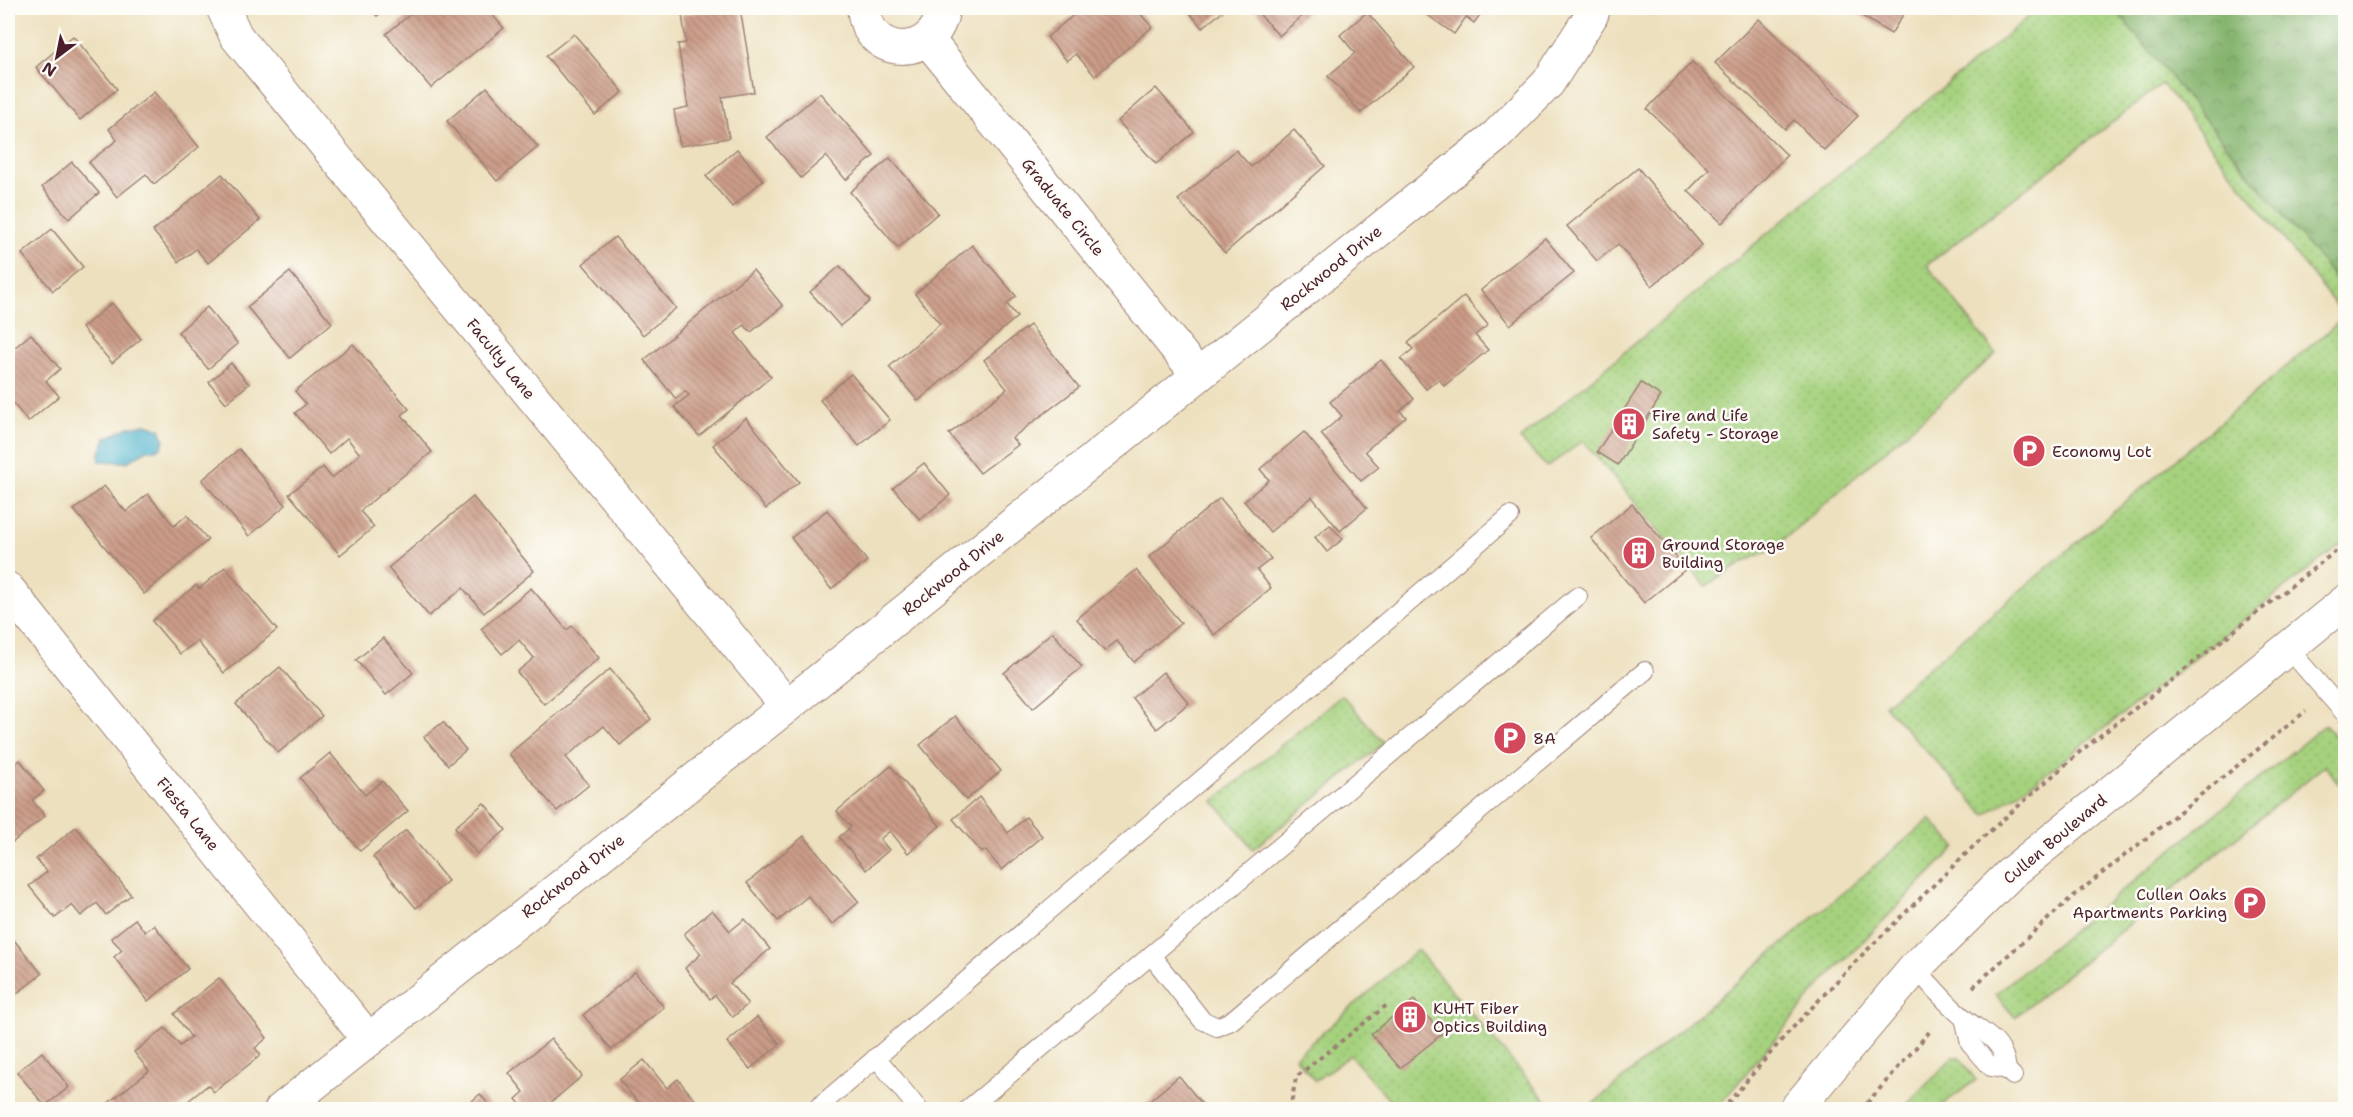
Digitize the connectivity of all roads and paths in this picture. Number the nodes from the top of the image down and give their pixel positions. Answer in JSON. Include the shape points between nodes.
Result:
{"nodes":[{"id":1,"x":223,"y":8,"type":"edge"},
{"id":2,"x":864,"y":8,"type":"edge"},
{"id":3,"x":943,"y":8,"type":"edge"},
{"id":4,"x":1594,"y":8,"type":"edge"},
{"id":5,"x":928,"y":40,"type":"junction"},
{"id":6,"x":1198,"y":375,"type":"junction"},
{"id":7,"x":1510,"y":516,"type":"dead end"},
{"id":8,"x":2346,"y":543,"type":"edge"},
{"id":9,"x":8,"y":589,"type":"edge"},
{"id":10,"x":1578,"y":596,"type":"dead end"},
{"id":11,"x":2346,"y":601,"type":"edge"},
{"id":12,"x":2287,"y":647,"type":"junction"},
{"id":13,"x":1645,"y":671,"type":"dead end"},
{"id":14,"x":787,"y":706,"type":"junction"},
{"id":15,"x":2301,"y":714,"type":"dead end"},
{"id":16,"x":2346,"y":715,"type":"edge"},
{"id":17,"x":1151,"y":955,"type":"junction"},
{"id":18,"x":1915,"y":968,"type":"junction"},
{"id":19,"x":1981,"y":979,"type":"dead end"},
{"id":20,"x":1387,"y":1005,"type":"dead end"},
{"id":21,"x":1923,"y":1038,"type":"dead end"},
{"id":22,"x":368,"y":1039,"type":"junction"},
{"id":23,"x":876,"y":1057,"type":"junction"},
{"id":24,"x":2011,"y":1074,"type":"dead end"},
{"id":25,"x":281,"y":1110,"type":"edge"},
{"id":26,"x":814,"y":1110,"type":"edge"},
{"id":27,"x":919,"y":1110,"type":"edge"},
{"id":28,"x":967,"y":1110,"type":"edge"},
{"id":29,"x":1290,"y":1110,"type":"edge"},
{"id":30,"x":1722,"y":1110,"type":"edge"},
{"id":31,"x":1796,"y":1110,"type":"edge"},
{"id":32,"x":1861,"y":1110,"type":"edge"}],
"edges":[{"from":1,"to":14,"type":"street","name":"Faculty Lane","via":[[236,36]]},
{"from":2,"to":5,"type":"street","via":[[869,28],[890,45],[903,48]]},
{"from":3,"to":5,"type":"street","via":[[942,18]]},
{"from":4,"to":6,"type":"street","name":"Rockwood Drive","via":[[1548,83],[1496,136]]},
{"from":5,"to":6,"type":"street","name":"Graduate Circle"},
{"from":6,"to":14,"type":"street","name":"Rockwood Drive"},
{"from":7,"to":23,"type":"lane"},
{"from":8,"to":30,"type":"path","via":[[2082,750],[1981,839],[1857,960]]},
{"from":9,"to":22,"type":"street","name":"Fiesta Lane"},
{"from":10,"to":17,"type":"lane"},
{"from":11,"to":12,"type":"street","name":"Cullen Boulevard"},
{"from":12,"to":16,"type":"lane"},
{"from":12,"to":18,"type":"street","name":"Cullen Boulevard","via":[[2010,874]]},
{"from":13,"to":17,"type":"lane","via":[[1231,1021],[1217,1027],[1202,1020]]},
{"from":14,"to":22,"type":"street","name":"Rockwood Drive"},
{"from":15,"to":19,"type":"path","via":[[2070,898]]},
{"from":17,"to":28,"type":"lane"},
{"from":18,"to":24,"type":"lane","via":[[1964,1018],[1970,1043],[1991,1067]]},
{"from":18,"to":31,"type":"street","name":"Cullen Boulevard"},
{"from":20,"to":29,"type":"path","via":[[1296,1077]]},
{"from":21,"to":32,"type":"path"},
{"from":22,"to":25,"type":"street","name":"Rockwood Drive"},
{"from":23,"to":26,"type":"lane"},
{"from":23,"to":27,"type":"lane"}]}
